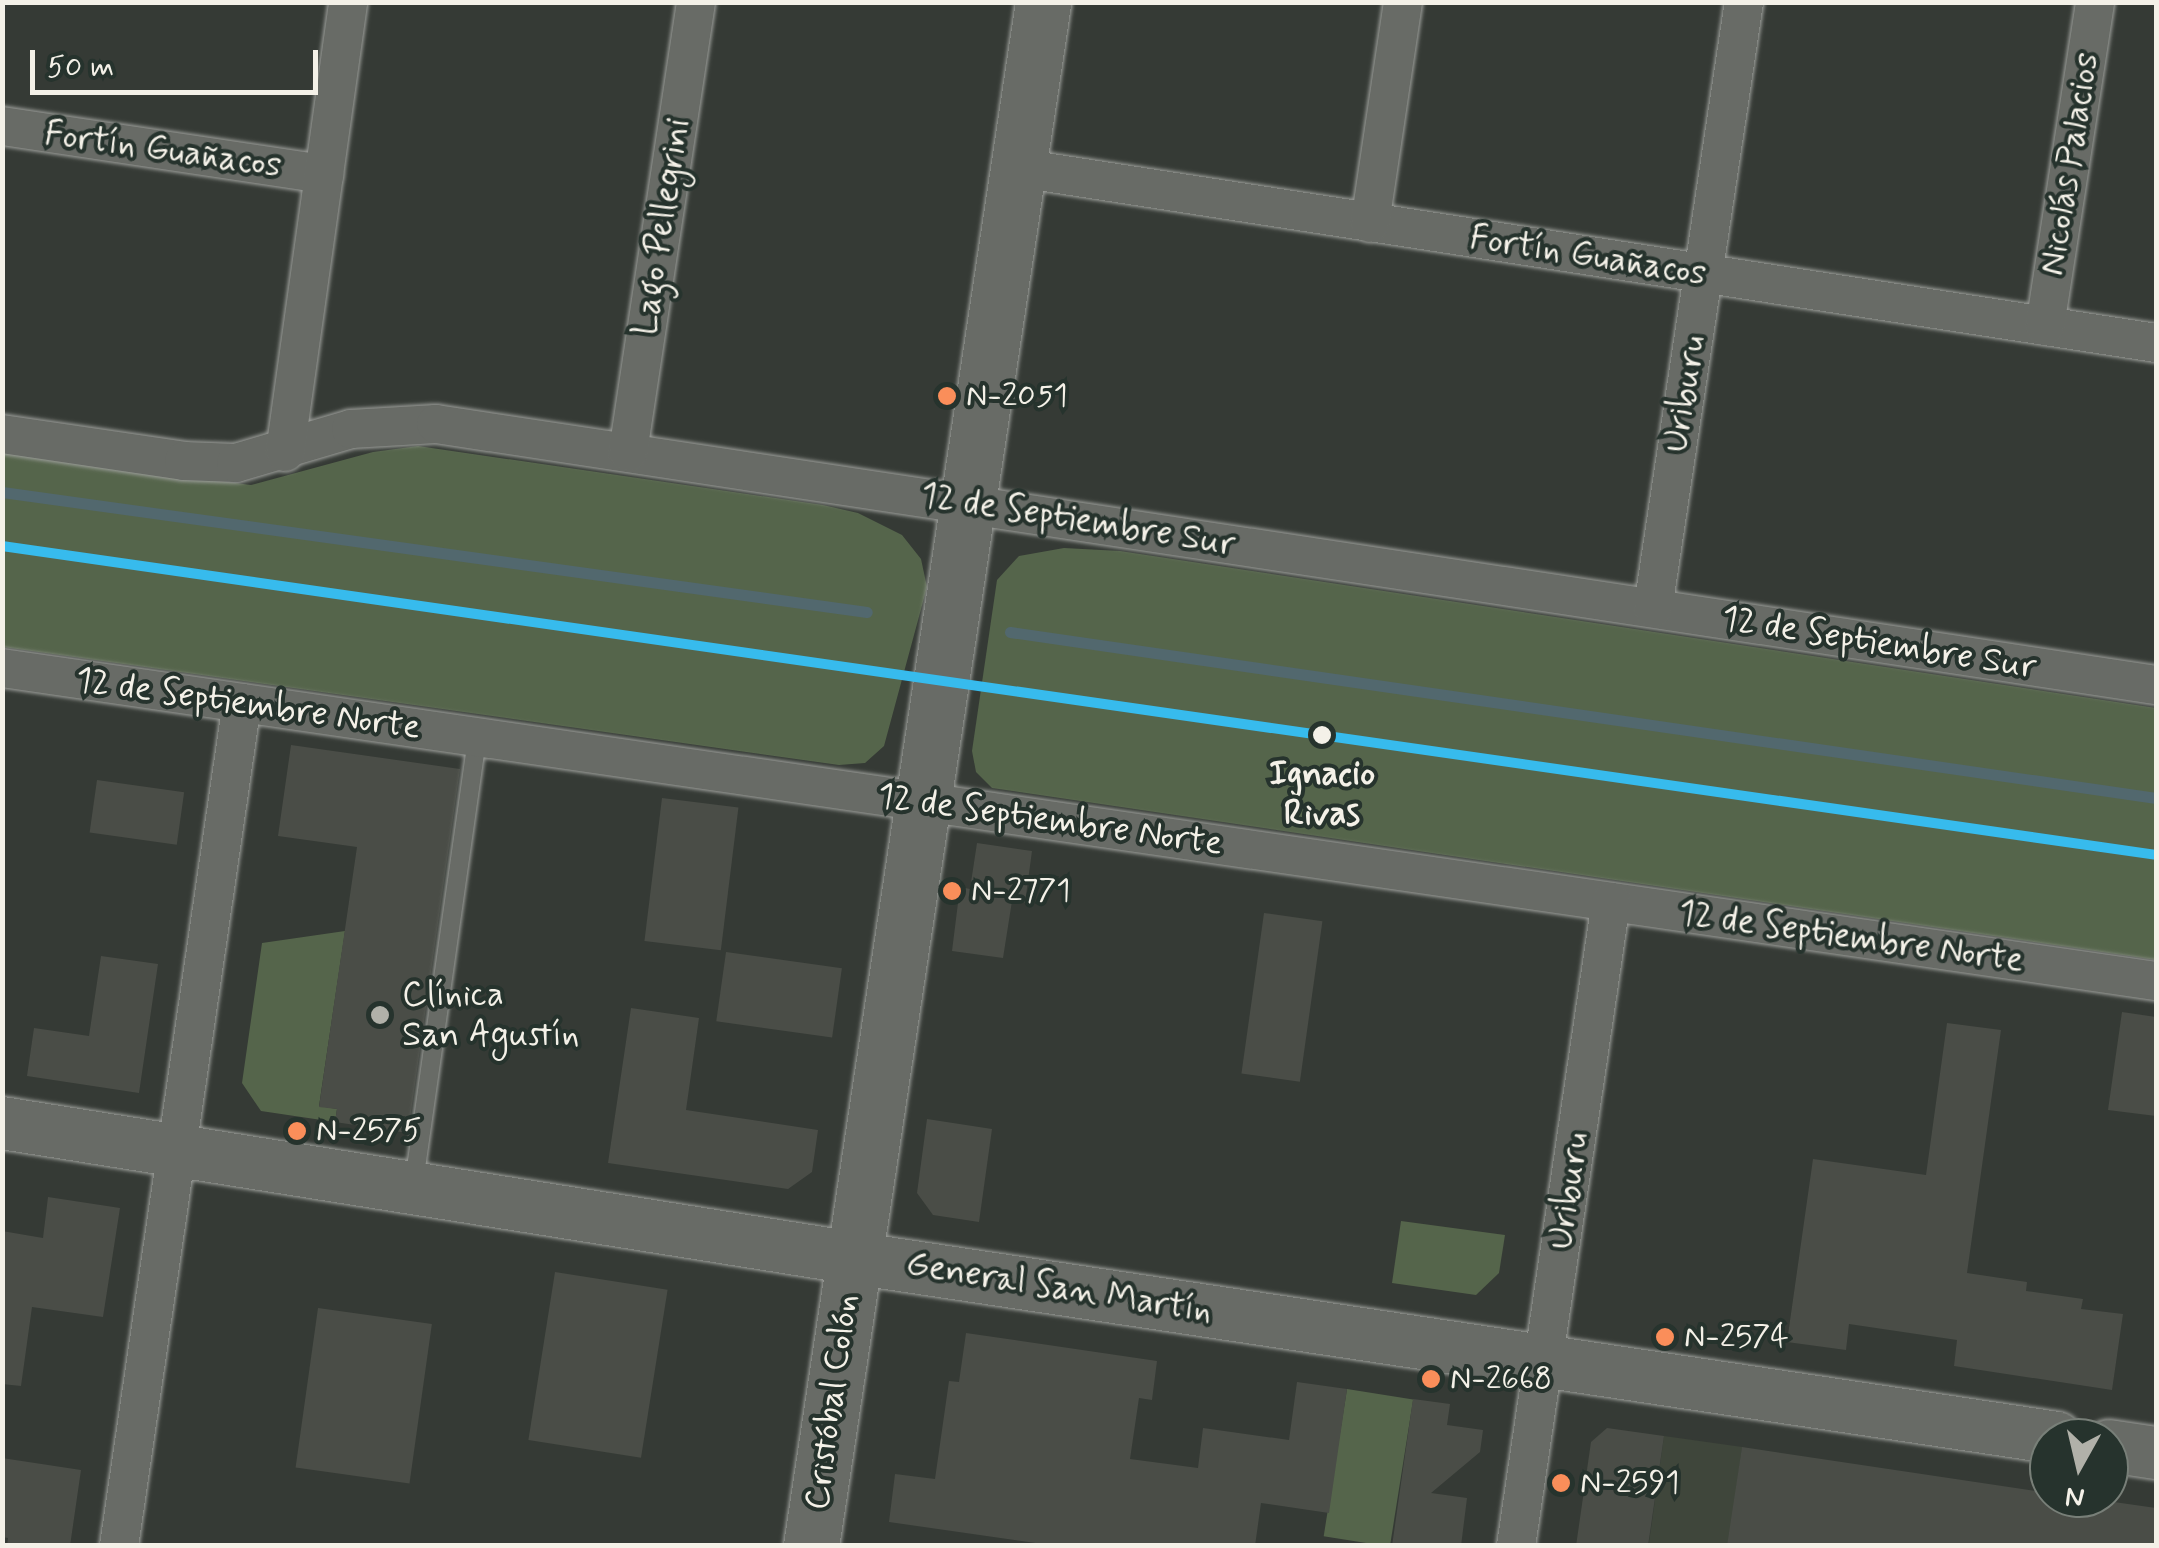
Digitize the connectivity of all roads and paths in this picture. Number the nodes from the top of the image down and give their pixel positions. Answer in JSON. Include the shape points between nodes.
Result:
{"nodes":[{"id":1,"x":348,"y":2,"type":"edge"},
{"id":2,"x":696,"y":2,"type":"edge"},
{"id":3,"x":1043,"y":2,"type":"edge"},
{"id":4,"x":1404,"y":2,"type":"edge"},
{"id":5,"x":1744,"y":2,"type":"edge"},
{"id":6,"x":2095,"y":2,"type":"edge"},
{"id":7,"x":2,"y":126,"type":"edge"},
{"id":8,"x":1019,"y":168,"type":"junction"},
{"id":9,"x":324,"y":174,"type":"junction"},
{"id":10,"x":1370,"y":223,"type":"junction"},
{"id":11,"x":1703,"y":274,"type":"junction"},
{"id":12,"x":2046,"y":326,"type":"junction"},
{"id":13,"x":2156,"y":343,"type":"edge"},
{"id":14,"x":2,"y":434,"type":"edge"},
{"id":15,"x":285,"y":452,"type":"junction"},
{"id":16,"x":628,"y":452,"type":"junction"},
{"id":17,"x":969,"y":504,"type":"junction"},
{"id":18,"x":1653,"y":608,"type":"junction"},
{"id":19,"x":2,"y":668,"type":"edge"},
{"id":20,"x":2156,"y":685,"type":"edge"},
{"id":21,"x":242,"y":703,"type":"junction"},
{"id":22,"x":477,"y":737,"type":"junction"},
{"id":23,"x":924,"y":802,"type":"junction"},
{"id":24,"x":1612,"y":902,"type":"junction"},
{"id":25,"x":2156,"y":981,"type":"edge"},
{"id":26,"x":2,"y":1123,"type":"edge"},
{"id":27,"x":178,"y":1148,"type":"junction"},
{"id":28,"x":413,"y":1187,"type":"junction"},
{"id":29,"x":853,"y":1258,"type":"junction"},
{"id":30,"x":1544,"y":1361,"type":"junction"},
{"id":31,"x":2029,"y":1434,"type":"edge"},
{"id":32,"x":2129,"y":1449,"type":"edge"},
{"id":33,"x":2156,"y":1453,"type":"edge"},
{"id":34,"x":120,"y":1546,"type":"edge"},
{"id":35,"x":811,"y":1546,"type":"edge"},
{"id":36,"x":1516,"y":1546,"type":"edge"}],
"edges":[{"from":1,"to":9,"type":"street"},
{"from":2,"to":16,"type":"street","name":"Lago Pellegrini"},
{"from":3,"to":8,"type":"main road"},
{"from":4,"to":10,"type":"street"},
{"from":5,"to":11,"type":"street","name":"Uriburu"},
{"from":6,"to":12,"type":"street","name":"Nicolás Palacios"},
{"from":7,"to":9,"type":"street","name":"Fortín Guañacos"},
{"from":8,"to":10,"type":"street","name":"Fortín Guañacos"},
{"from":8,"to":17,"type":"main road"},
{"from":9,"to":15,"type":"street"},
{"from":10,"to":11,"type":"street","name":"Fortín Guañacos"},
{"from":11,"to":12,"type":"street","name":"Fortín Guañacos"},
{"from":11,"to":18,"type":"street","name":"Uriburu"},
{"from":12,"to":13,"type":"street","name":"Fortín Guañacos"},
{"from":14,"to":15,"type":"street","name":"12 de Septiembre Sur","via":[[210,463]]},
{"from":15,"to":16,"type":"street","name":"12 de Septiembre Sur","via":[[351,428],[408,423]]},
{"from":16,"to":17,"type":"street","name":"12 de Septiembre Sur"},
{"from":17,"to":18,"type":"street","name":"12 de Septiembre Sur"},
{"from":17,"to":23,"type":"main road"},
{"from":18,"to":20,"type":"street","name":"12 de Septiembre Sur"},
{"from":19,"to":21,"type":"street","name":"12 de Septiembre Norte"},
{"from":21,"to":22,"type":"street","name":"12 de Septiembre Norte"},
{"from":21,"to":27,"type":"street"},
{"from":22,"to":23,"type":"street","name":"12 de Septiembre Norte"},
{"from":22,"to":28,"type":"lane"},
{"from":23,"to":24,"type":"street","name":"12 de Septiembre Norte"},
{"from":23,"to":29,"type":"main road"},
{"from":24,"to":25,"type":"street","name":"12 de Septiembre Norte"},
{"from":24,"to":30,"type":"street","name":"Uriburu"},
{"from":26,"to":27,"type":"main road","name":"General San Martín"},
{"from":27,"to":28,"type":"main road","name":"General San Martín"},
{"from":27,"to":34,"type":"street"},
{"from":28,"to":29,"type":"main road","name":"General San Martín"},
{"from":29,"to":30,"type":"main road","name":"General San Martín"},
{"from":29,"to":35,"type":"main road","name":"Cristóbal Colón"},
{"from":30,"to":31,"type":"main road","name":"General San Martín"},
{"from":30,"to":36,"type":"street","name":"Uriburu"},
{"from":32,"to":33,"type":"main road"}]}
